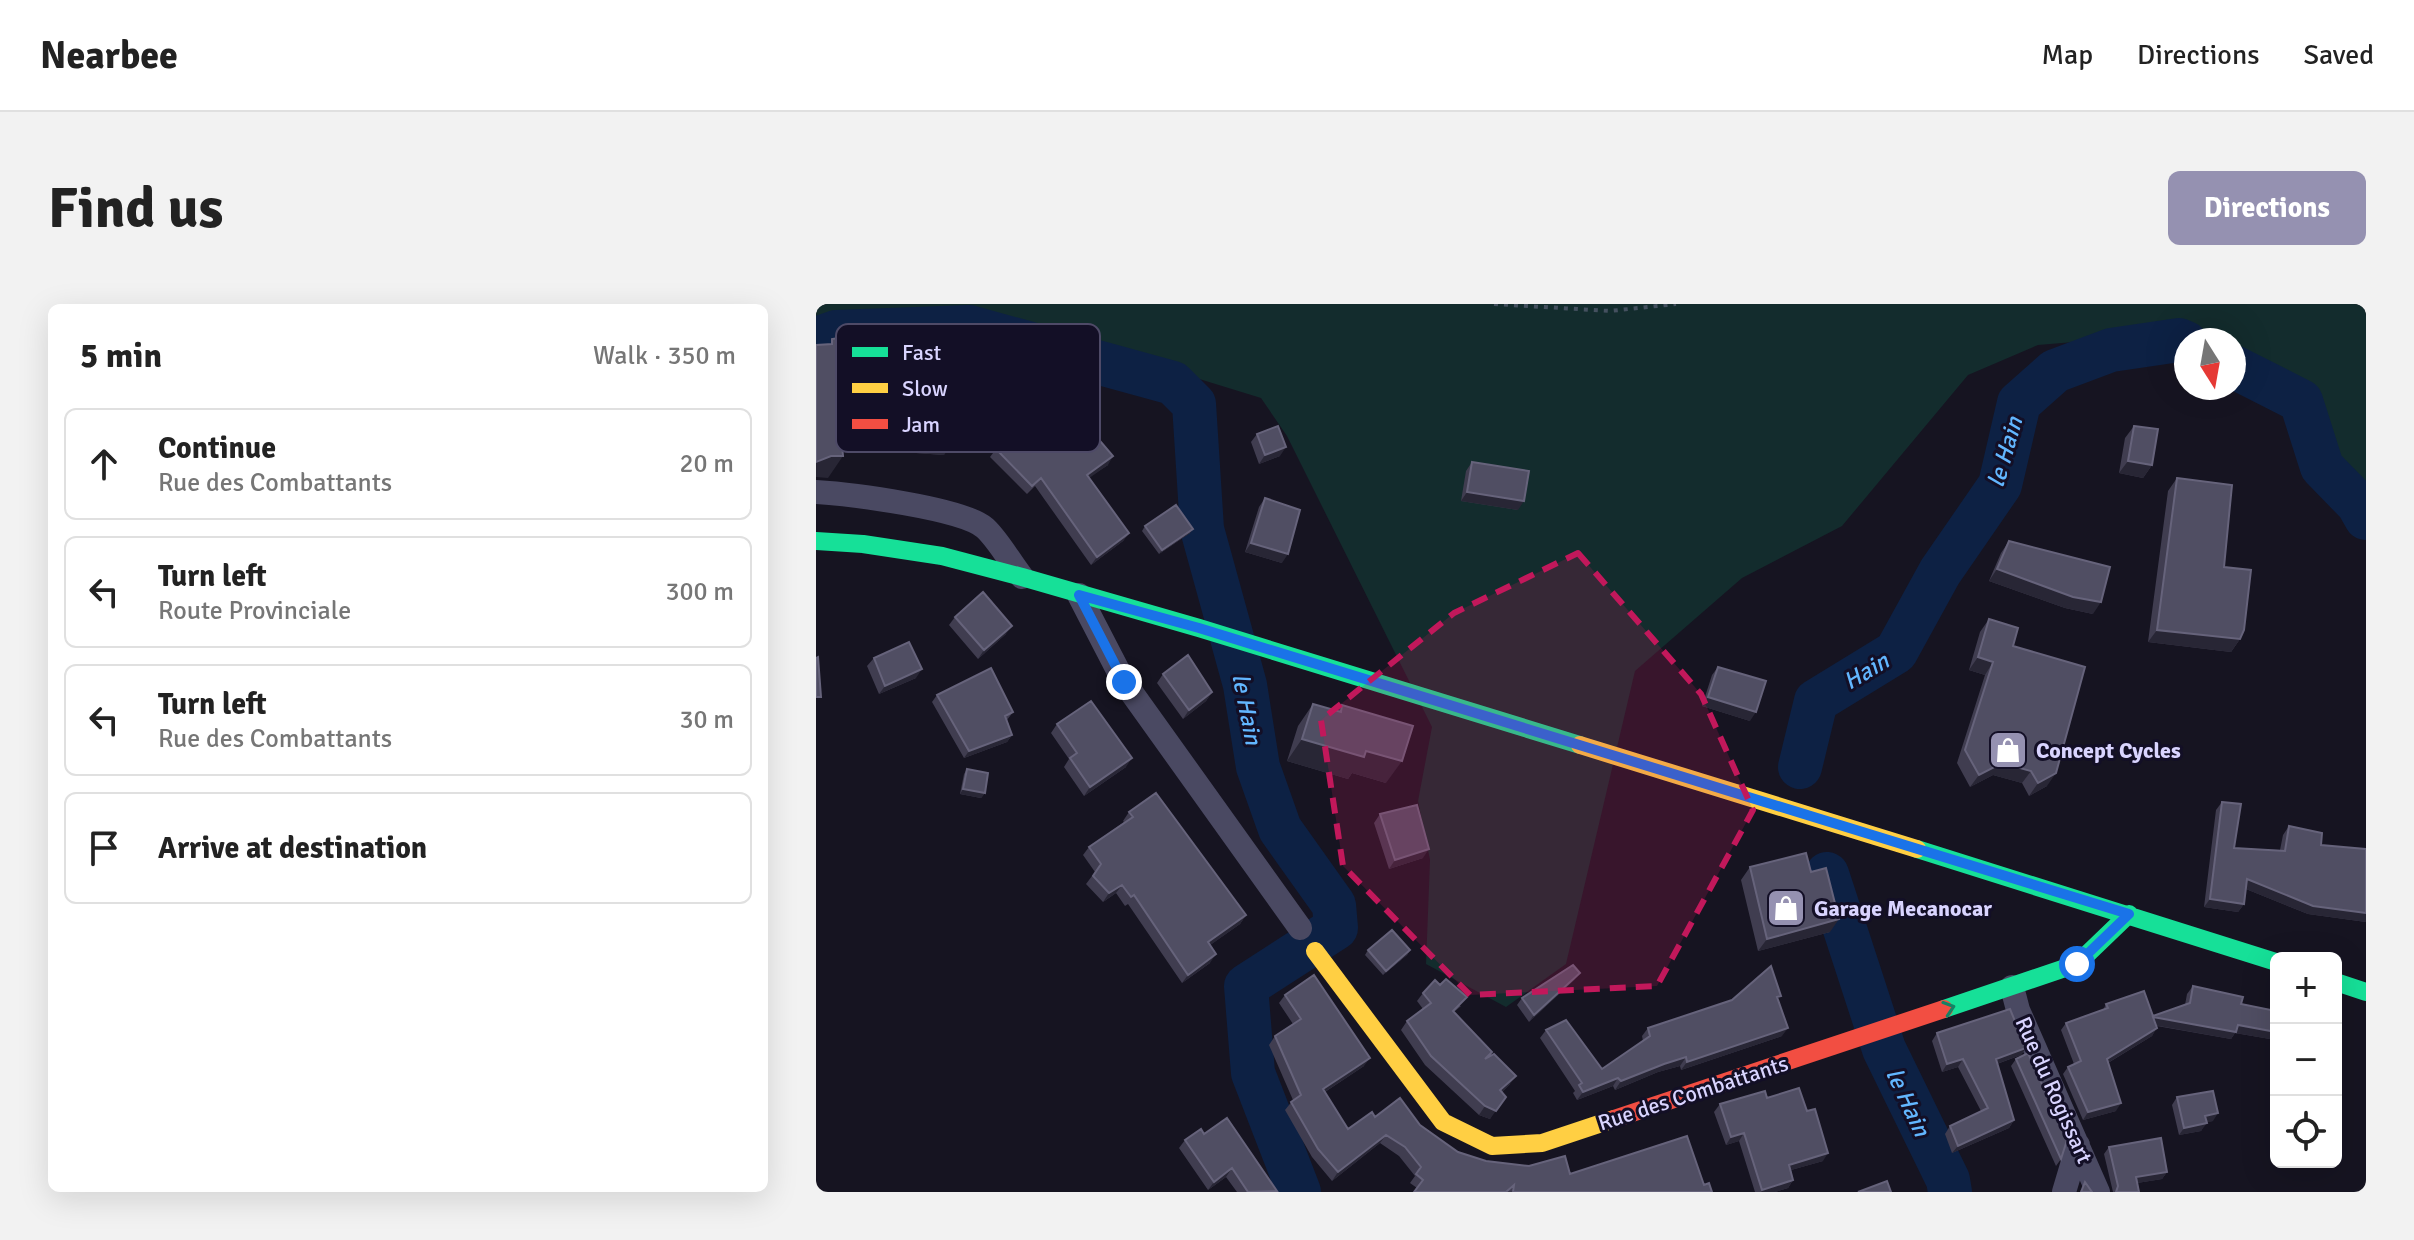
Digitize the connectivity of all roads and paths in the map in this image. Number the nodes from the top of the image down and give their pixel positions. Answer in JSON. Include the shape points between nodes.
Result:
{"nodes":[{"id":1,"x":1494,"y":304,"type":"edge"},
{"id":2,"x":1676,"y":304,"type":"edge"},
{"id":3,"x":816,"y":492,"type":"edge"},
{"id":4,"x":816,"y":541,"type":"edge"},
{"id":5,"x":1022,"y":577,"type":"junction"},
{"id":6,"x":1079,"y":595,"type":"junction"},
{"id":7,"x":2129,"y":914,"type":"junction"},
{"id":8,"x":1300,"y":928,"type":"dead end"},
{"id":9,"x":1315,"y":951,"type":"dead end"},
{"id":10,"x":2270,"y":960,"type":"edge"},
{"id":11,"x":2342,"y":984,"type":"edge"},
{"id":12,"x":2012,"y":987,"type":"junction"},
{"id":13,"x":2366,"y":992,"type":"edge"},
{"id":14,"x":2078,"y":1145,"type":"junction"},
{"id":15,"x":2064,"y":1192,"type":"edge"},
{"id":16,"x":2098,"y":1192,"type":"edge"}],
"edges":[{"from":1,"to":2,"type":"path","via":[[1610,311]]},
{"from":3,"to":5,"type":"street","via":[[952,514],[983,527]]},
{"from":4,"to":5,"type":"main road","via":[[942,556]]},
{"from":5,"to":6,"type":"main road"},
{"from":6,"to":7,"type":"main road"},
{"from":6,"to":8,"type":"street","via":[[1124,682]]},
{"from":7,"to":10,"type":"main road"},
{"from":7,"to":12,"type":"main road","name":"Rue des Combattants","via":[[2077,964]]},
{"from":9,"to":12,"type":"main road","name":"Rue des Combattants","one_way":true,"via":[[1443,1122],[1492,1146],[1542,1143]]},
{"from":11,"to":13,"type":"main road"},
{"from":12,"to":14,"type":"street","name":"Rue du Rogissart"},
{"from":14,"to":15,"type":"street"},
{"from":14,"to":16,"type":"street","name":"Rue du Rogissart"}]}
